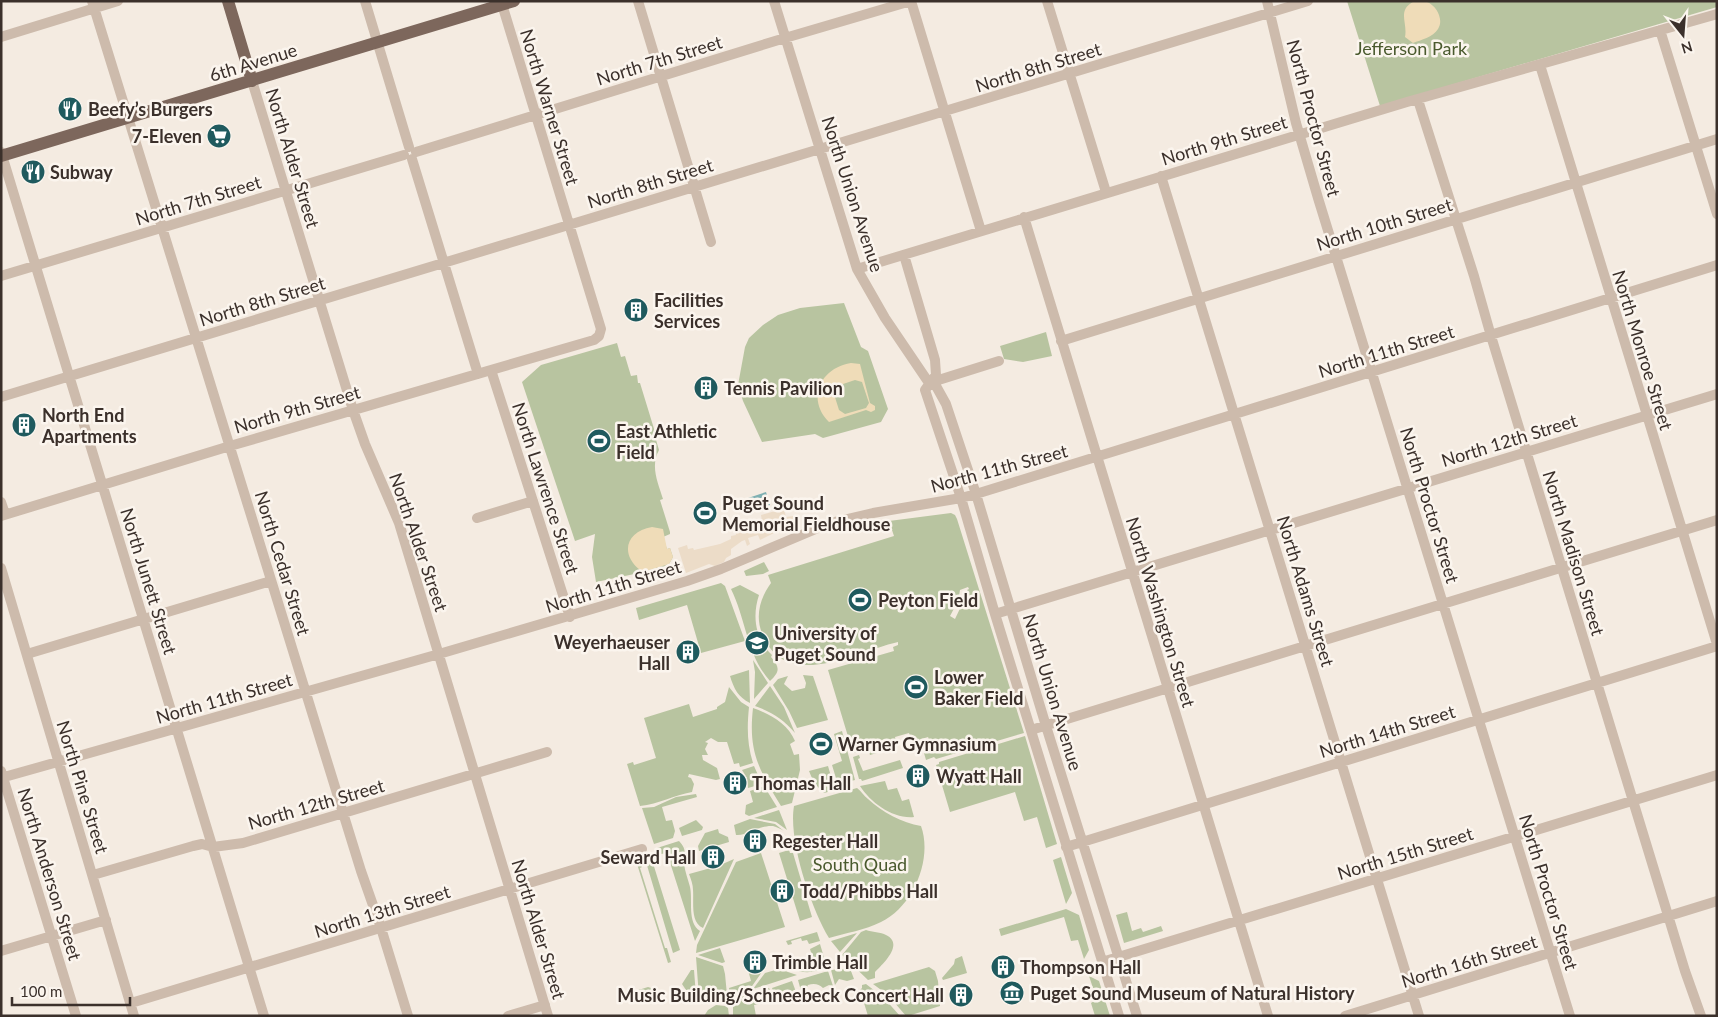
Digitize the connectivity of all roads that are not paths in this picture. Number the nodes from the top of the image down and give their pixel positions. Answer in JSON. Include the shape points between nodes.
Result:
{"nodes":[{"id":1,"x":118,"y":1,"type":"edge"},
{"id":2,"x":228,"y":1,"type":"edge"},
{"id":3,"x":365,"y":1,"type":"edge"},
{"id":4,"x":638,"y":1,"type":"edge"},
{"id":5,"x":774,"y":1,"type":"edge"},
{"id":6,"x":911,"y":1,"type":"edge"},
{"id":7,"x":1047,"y":1,"type":"edge"},
{"id":8,"x":1267,"y":1,"type":"edge"},
{"id":9,"x":1308,"y":1,"type":"edge"},
{"id":10,"x":506,"y":2,"type":"edge"},
{"id":11,"x":93,"y":5,"type":"edge"},
{"id":12,"x":1270,"y":13,"type":"junction"},
{"id":13,"x":1717,"y":14,"type":"edge"},
{"id":14,"x":1660,"y":30,"type":"junction"},
{"id":15,"x":1,"y":37,"type":"edge"},
{"id":16,"x":785,"y":38,"type":"junction"},
{"id":17,"x":378,"y":43,"type":"junction"},
{"id":18,"x":1540,"y":65,"type":"junction"},
{"id":19,"x":1070,"y":74,"type":"junction"},
{"id":20,"x":661,"y":77,"type":"junction"},
{"id":21,"x":252,"y":81,"type":"junction"},
{"id":22,"x":1418,"y":100,"type":"junction"},
{"id":23,"x":944,"y":111,"type":"junction"},
{"id":24,"x":536,"y":115,"type":"junction"},
{"id":25,"x":128,"y":118,"type":"junction"},
{"id":26,"x":1299,"y":135,"type":"junction"},
{"id":27,"x":1717,"y":139,"type":"edge"},
{"id":28,"x":1696,"y":146,"type":"junction"},
{"id":29,"x":821,"y":149,"type":"junction"},
{"id":30,"x":410,"y":153,"type":"junction"},
{"id":31,"x":2,"y":154,"type":"edge"},
{"id":32,"x":1161,"y":176,"type":"junction"},
{"id":33,"x":1576,"y":182,"type":"junction"},
{"id":34,"x":694,"y":186,"type":"junction"},
{"id":35,"x":286,"y":190,"type":"junction"},
{"id":36,"x":1106,"y":192,"type":"junction"},
{"id":37,"x":1717,"y":214,"type":"edge"},
{"id":38,"x":1024,"y":217,"type":"junction"},
{"id":39,"x":1455,"y":220,"type":"junction"},
{"id":40,"x":569,"y":225,"type":"junction"},
{"id":41,"x":162,"y":228,"type":"junction"},
{"id":42,"x":981,"y":231,"type":"junction"},
{"id":43,"x":711,"y":242,"type":"dead end"},
{"id":44,"x":904,"y":255,"type":"junction"},
{"id":45,"x":1337,"y":256,"type":"junction"},
{"id":46,"x":444,"y":263,"type":"junction"},
{"id":47,"x":36,"y":266,"type":"junction"},
{"id":48,"x":1717,"y":266,"type":"edge"},
{"id":49,"x":857,"y":269,"type":"junction"},
{"id":50,"x":1,"y":276,"type":"edge"},
{"id":51,"x":1199,"y":298,"type":"junction"},
{"id":52,"x":1610,"y":299,"type":"junction"},
{"id":53,"x":319,"y":300,"type":"junction"},
{"id":54,"x":601,"y":333,"type":"joint"},
{"id":55,"x":1490,"y":336,"type":"junction"},
{"id":56,"x":196,"y":338,"type":"junction"},
{"id":57,"x":1061,"y":341,"type":"junction"},
{"id":58,"x":999,"y":361,"type":"dead end"},
{"id":59,"x":491,"y":370,"type":"junction"},
{"id":60,"x":1372,"y":373,"type":"junction"},
{"id":61,"x":478,"y":374,"type":"junction"},
{"id":62,"x":70,"y":376,"type":"junction"},
{"id":63,"x":929,"y":383,"type":"junction"},
{"id":64,"x":1717,"y":394,"type":"edge"},
{"id":65,"x":1,"y":397,"type":"edge"},
{"id":66,"x":353,"y":410,"type":"junction"},
{"id":67,"x":1234,"y":415,"type":"junction"},
{"id":68,"x":1647,"y":415,"type":"junction"},
{"id":69,"x":230,"y":446,"type":"junction"},
{"id":70,"x":1526,"y":452,"type":"junction"},
{"id":71,"x":1097,"y":457,"type":"junction"},
{"id":72,"x":103,"y":486,"type":"junction"},
{"id":73,"x":1408,"y":488,"type":"junction"},
{"id":74,"x":976,"y":494,"type":"junction"},
{"id":75,"x":961,"y":498,"type":"junction"},
{"id":76,"x":533,"y":501,"type":"junction"},
{"id":77,"x":1,"y":502,"type":"edge"},
{"id":78,"x":3,"y":515,"type":"edge"},
{"id":79,"x":477,"y":518,"type":"dead end"},
{"id":80,"x":1717,"y":520,"type":"edge"},
{"id":81,"x":1682,"y":530,"type":"junction"},
{"id":82,"x":1270,"y":531,"type":"junction"},
{"id":83,"x":1561,"y":567,"type":"junction"},
{"id":84,"x":1,"y":568,"type":"edge"},
{"id":85,"x":1132,"y":573,"type":"junction"},
{"id":86,"x":271,"y":581,"type":"junction"},
{"id":87,"x":6,"y":603,"type":"edge"},
{"id":88,"x":1444,"y":604,"type":"junction"},
{"id":89,"x":1011,"y":609,"type":"junction"},
{"id":90,"x":995,"y":614,"type":"junction"},
{"id":91,"x":570,"y":617,"type":"junction"},
{"id":92,"x":144,"y":619,"type":"junction"},
{"id":93,"x":1717,"y":645,"type":"edge"},
{"id":94,"x":1305,"y":646,"type":"junction"},
{"id":95,"x":27,"y":654,"type":"junction"},
{"id":96,"x":439,"y":654,"type":"junction"},
{"id":97,"x":1597,"y":683,"type":"junction"},
{"id":98,"x":1167,"y":688,"type":"junction"},
{"id":99,"x":306,"y":692,"type":"junction"},
{"id":100,"x":1479,"y":720,"type":"junction"},
{"id":101,"x":1046,"y":726,"type":"junction"},
{"id":102,"x":177,"y":729,"type":"junction"},
{"id":103,"x":1030,"y":730,"type":"junction"},
{"id":104,"x":547,"y":752,"type":"dead end"},
{"id":105,"x":59,"y":761,"type":"junction"},
{"id":106,"x":1341,"y":762,"type":"junction"},
{"id":107,"x":476,"y":774,"type":"junction"},
{"id":108,"x":2,"y":775,"type":"edge"},
{"id":109,"x":1717,"y":775,"type":"edge"},
{"id":110,"x":1633,"y":801,"type":"junction"},
{"id":111,"x":1203,"y":805,"type":"junction"},
{"id":112,"x":343,"y":813,"type":"junction"},
{"id":113,"x":1514,"y":836,"type":"junction"},
{"id":114,"x":1083,"y":842,"type":"junction"},
{"id":115,"x":213,"y":847,"type":"junction"},
{"id":116,"x":1066,"y":847,"type":"junction"},
{"id":117,"x":642,"y":849,"type":"dead end"},
{"id":118,"x":93,"y":875,"type":"junction"},
{"id":119,"x":1377,"y":879,"type":"junction"},
{"id":120,"x":509,"y":889,"type":"junction"},
{"id":121,"x":1717,"y":901,"type":"edge"},
{"id":122,"x":1668,"y":916,"type":"junction"},
{"id":123,"x":106,"y":920,"type":"junction"},
{"id":124,"x":1239,"y":920,"type":"junction"},
{"id":125,"x":381,"y":928,"type":"junction"},
{"id":126,"x":52,"y":936,"type":"junction"},
{"id":127,"x":1,"y":951,"type":"edge"},
{"id":128,"x":1550,"y":952,"type":"junction"},
{"id":129,"x":1119,"y":957,"type":"junction"},
{"id":130,"x":1102,"y":962,"type":"junction"},
{"id":131,"x":250,"y":967,"type":"junction"},
{"id":132,"x":1413,"y":995,"type":"junction"},
{"id":133,"x":131,"y":1003,"type":"junction"},
{"id":134,"x":545,"y":1005,"type":"junction"},
{"id":135,"x":76,"y":1016,"type":"edge"},
{"id":136,"x":134,"y":1016,"type":"edge"},
{"id":137,"x":264,"y":1016,"type":"edge"},
{"id":138,"x":408,"y":1016,"type":"edge"},
{"id":139,"x":508,"y":1016,"type":"edge"},
{"id":140,"x":548,"y":1016,"type":"edge"},
{"id":141,"x":1119,"y":1016,"type":"edge"},
{"id":142,"x":1137,"y":1016,"type":"edge"},
{"id":143,"x":1268,"y":1016,"type":"edge"},
{"id":144,"x":1345,"y":1016,"type":"edge"},
{"id":145,"x":1419,"y":1016,"type":"edge"},
{"id":146,"x":1570,"y":1016,"type":"edge"},
{"id":147,"x":1701,"y":1016,"type":"edge"}],
"edges":[{"from":1,"to":11,"type":"street"},
{"from":2,"to":21,"type":"main road"},
{"from":3,"to":17,"type":"street"},
{"from":4,"to":20,"type":"street"},
{"from":5,"to":16,"type":"street","name":"North Union Avenue"},
{"from":6,"to":16,"type":"street","name":"North 7th Street"},
{"from":6,"to":23,"type":"street"},
{"from":7,"to":19,"type":"street"},
{"from":8,"to":12,"type":"street","name":"North Proctor Street"},
{"from":9,"to":12,"type":"street","name":"North 8th Street"},
{"from":10,"to":17,"type":"main road","name":"6th Avenue"},
{"from":10,"to":24,"type":"street","name":"North Warner Street"},
{"from":11,"to":15,"type":"street"},
{"from":11,"to":25,"type":"street","name":"North Cedar Street"},
{"from":12,"to":19,"type":"street","name":"North 8th Street"},
{"from":12,"to":26,"type":"street","name":"North Proctor Street"},
{"from":13,"to":14,"type":"street","name":"North 9th Street"},
{"from":14,"to":18,"type":"street","name":"North 9th Street"},
{"from":14,"to":28,"type":"street"},
{"from":16,"to":20,"type":"street","name":"North 7th Street"},
{"from":16,"to":29,"type":"street","name":"North Union Avenue"},
{"from":17,"to":21,"type":"main road","name":"6th Avenue"},
{"from":17,"to":30,"type":"street"},
{"from":18,"to":22,"type":"street","name":"North 9th Street"},
{"from":18,"to":33,"type":"street","name":"North Monroe Street"},
{"from":19,"to":23,"type":"street","name":"North 8th Street"},
{"from":19,"to":36,"type":"street"},
{"from":20,"to":24,"type":"street","name":"North 7th Street"},
{"from":20,"to":34,"type":"street"},
{"from":21,"to":25,"type":"main road","name":"6th Avenue"},
{"from":21,"to":35,"type":"street","name":"North Alder Street"},
{"from":22,"to":26,"type":"street","name":"North 9th Street"},
{"from":22,"to":39,"type":"street","name":"North Madison Street"},
{"from":23,"to":29,"type":"street","name":"North 8th Street"},
{"from":23,"to":42,"type":"street"},
{"from":24,"to":30,"type":"street","name":"North 7th Street"},
{"from":24,"to":40,"type":"street","name":"North Warner Street"},
{"from":25,"to":31,"type":"main road","name":"6th Avenue"},
{"from":25,"to":41,"type":"street","name":"North Cedar Street"},
{"from":26,"to":32,"type":"street","name":"North 9th Street"},
{"from":26,"to":45,"type":"street","name":"North Proctor Street"},
{"from":27,"to":28,"type":"street","name":"North 10th Street"},
{"from":28,"to":33,"type":"street","name":"North 10th Street"},
{"from":28,"to":37,"type":"street"},
{"from":29,"to":34,"type":"street","name":"North 8th Street"},
{"from":29,"to":49,"type":"street","name":"North Union Avenue"},
{"from":30,"to":35,"type":"street","name":"North 7th Street"},
{"from":30,"to":46,"type":"street"},
{"from":31,"to":47,"type":"street","name":"North Junett Street"},
{"from":32,"to":36,"type":"street","name":"North 9th Street"},
{"from":32,"to":51,"type":"street","name":"North Adams Street"},
{"from":33,"to":39,"type":"street","name":"North 10th Street"},
{"from":33,"to":52,"type":"street","name":"North Monroe Street"},
{"from":34,"to":40,"type":"street","name":"North 8th Street"},
{"from":34,"to":43,"type":"street"},
{"from":35,"to":41,"type":"street","name":"North 7th Street"},
{"from":35,"to":53,"type":"street","name":"North Alder Street"},
{"from":36,"to":38,"type":"street","name":"North 9th Street"},
{"from":38,"to":42,"type":"street","name":"North 9th Street"},
{"from":38,"to":57,"type":"street","name":"North Washington Street"},
{"from":39,"to":45,"type":"street","name":"North 10th Street"},
{"from":39,"to":55,"type":"street","name":"North Madison Street"},
{"from":40,"to":46,"type":"street","name":"North 8th Street"},
{"from":40,"to":54,"type":"street","name":"North Warner Street"},
{"from":41,"to":47,"type":"street","name":"North 7th Street"},
{"from":41,"to":56,"type":"street","name":"North Cedar Street"},
{"from":42,"to":44,"type":"street","name":"North 9th Street"},
{"from":44,"to":49,"type":"street","name":"North 9th Street"},
{"from":44,"to":63,"type":"street","name":"North Union Avenue","via":[[935,360],[936,375]]},
{"from":45,"to":51,"type":"street","name":"North 10th Street"},
{"from":45,"to":60,"type":"street","name":"North Proctor Street"},
{"from":46,"to":53,"type":"street","name":"North 8th Street"},
{"from":46,"to":61,"type":"street"},
{"from":47,"to":50,"type":"street","name":"North 7th Street"},
{"from":47,"to":62,"type":"street","name":"North Junett Street"},
{"from":48,"to":52,"type":"street","name":"North 11th Street"},
{"from":49,"to":63,"type":"street","name":"North Union Avenue"},
{"from":51,"to":57,"type":"street","name":"North 10th Street"},
{"from":51,"to":67,"type":"street","name":"North Adams Street"},
{"from":52,"to":55,"type":"street","name":"North 11th Street"},
{"from":52,"to":68,"type":"street","name":"North Monroe Street"},
{"from":53,"to":56,"type":"street","name":"North 8th Street"},
{"from":53,"to":66,"type":"street","name":"North Alder Street"},
{"from":54,"to":59,"type":"street","name":"North 9th Street","via":[[594,340]]},
{"from":55,"to":60,"type":"street","name":"North 11th Street"},
{"from":55,"to":70,"type":"street","name":"North Madison Street"},
{"from":56,"to":62,"type":"street","name":"North 8th Street"},
{"from":56,"to":69,"type":"street","name":"North Cedar Street"},
{"from":57,"to":71,"type":"street","name":"North Washington Street"},
{"from":58,"to":63,"type":"street"},
{"from":59,"to":61,"type":"street","name":"North 9th Street"},
{"from":59,"to":76,"type":"street","name":"North Lawrence Street"},
{"from":60,"to":67,"type":"street","name":"North 11th Street"},
{"from":60,"to":73,"type":"street","name":"North Proctor Street"},
{"from":61,"to":66,"type":"street","name":"North 9th Street"},
{"from":62,"to":65,"type":"street","name":"North 8th Street"},
{"from":62,"to":72,"type":"street","name":"North Junett Street"},
{"from":63,"to":74,"type":"street","name":"North Union Avenue","via":[[936,386],[946,404]]},
{"from":63,"to":75,"type":"street","name":"North Union Avenue","via":[[925,390]]},
{"from":64,"to":68,"type":"street","name":"North 12th Street"},
{"from":66,"to":69,"type":"street","name":"North 9th Street"},
{"from":66,"to":96,"type":"street","name":"North Alder Street","via":[[393,507]]},
{"from":67,"to":71,"type":"street","name":"North 11th Street"},
{"from":67,"to":82,"type":"street","name":"North Adams Street"},
{"from":68,"to":70,"type":"street","name":"North 12th Street"},
{"from":68,"to":81,"type":"street","name":"North Monroe Street"},
{"from":69,"to":72,"type":"street","name":"North 9th Street"},
{"from":69,"to":86,"type":"street","name":"North Cedar Street"},
{"from":70,"to":73,"type":"street","name":"North 12th Street"},
{"from":70,"to":83,"type":"street","name":"North Madison Street"},
{"from":71,"to":74,"type":"street","name":"North 11th Street"},
{"from":71,"to":85,"type":"street","name":"North Washington Street"},
{"from":72,"to":78,"type":"street","name":"North 9th Street"},
{"from":72,"to":92,"type":"street","name":"North Junett Street"},
{"from":73,"to":82,"type":"street","name":"North 12th Street"},
{"from":73,"to":88,"type":"street","name":"North Proctor Street"},
{"from":74,"to":75,"type":"street","name":"North 11th Street"},
{"from":74,"to":89,"type":"street","name":"North Union Avenue"},
{"from":75,"to":90,"type":"street","name":"North Union Avenue"},
{"from":75,"to":91,"type":"street","name":"North 11th Street","via":[[830,523],[721,569]]},
{"from":76,"to":79,"type":"street"},
{"from":76,"to":91,"type":"street","name":"North Lawrence Street"},
{"from":77,"to":78,"type":"street"},
{"from":80,"to":81,"type":"street"},
{"from":81,"to":83,"type":"street"},
{"from":81,"to":93,"type":"street","name":"North Monroe Street"},
{"from":82,"to":85,"type":"street","name":"North 12th Street"},
{"from":82,"to":94,"type":"street","name":"North Adams Street"},
{"from":83,"to":88,"type":"street"},
{"from":83,"to":97,"type":"street","name":"North Madison Street"},
{"from":84,"to":87,"type":"street","name":"North Pine Street"},
{"from":85,"to":89,"type":"street","name":"North 12th Street"},
{"from":85,"to":98,"type":"street","name":"North Washington Street"},
{"from":86,"to":92,"type":"street"},
{"from":86,"to":99,"type":"street","name":"North Cedar Street"},
{"from":87,"to":95,"type":"street","name":"North Pine Street"},
{"from":88,"to":94,"type":"street"},
{"from":88,"to":100,"type":"street","name":"North Proctor Street"},
{"from":89,"to":90,"type":"street","name":"North 12th Street"},
{"from":89,"to":101,"type":"street","name":"North Union Avenue"},
{"from":90,"to":103,"type":"street","name":"North Union Avenue"},
{"from":91,"to":96,"type":"street","name":"North 11th Street"},
{"from":92,"to":95,"type":"street"},
{"from":92,"to":102,"type":"street","name":"North Junett Street"},
{"from":93,"to":97,"type":"street","name":"North 14th Street"},
{"from":94,"to":98,"type":"street"},
{"from":94,"to":106,"type":"street","name":"North Adams Street"},
{"from":95,"to":105,"type":"street","name":"North Pine Street"},
{"from":96,"to":99,"type":"street","name":"North 11th Street"},
{"from":96,"to":107,"type":"street","name":"North Alder Street"},
{"from":97,"to":100,"type":"street","name":"North 14th Street"},
{"from":97,"to":110,"type":"street","name":"North Madison Street"},
{"from":98,"to":101,"type":"street"},
{"from":98,"to":111,"type":"street","name":"North Washington Street"},
{"from":99,"to":102,"type":"street","name":"North 11th Street"},
{"from":99,"to":112,"type":"street","name":"North Cedar Street"},
{"from":100,"to":106,"type":"street","name":"North 14th Street"},
{"from":100,"to":113,"type":"street","name":"North Proctor Street"},
{"from":101,"to":103,"type":"street"},
{"from":101,"to":114,"type":"street","name":"North Union Avenue"},
{"from":102,"to":105,"type":"street","name":"North 11th Street"},
{"from":102,"to":115,"type":"street","name":"North Junett Street"},
{"from":103,"to":116,"type":"street","name":"North Union Avenue"},
{"from":104,"to":107,"type":"street","name":"North 12th Street"},
{"from":105,"to":108,"type":"street","name":"North 11th Street"},
{"from":105,"to":118,"type":"street","name":"North Pine Street"},
{"from":106,"to":111,"type":"street","name":"North 14th Street"},
{"from":106,"to":119,"type":"street","name":"North Adams Street"},
{"from":107,"to":112,"type":"street","name":"North 12th Street"},
{"from":107,"to":120,"type":"street","name":"North Alder Street"},
{"from":108,"to":126,"type":"street","name":"North Anderson Street"},
{"from":109,"to":110,"type":"street","name":"North 15th Street"},
{"from":110,"to":113,"type":"street","name":"North 15th Street"},
{"from":110,"to":122,"type":"street","name":"North Madison Street"},
{"from":111,"to":114,"type":"street","name":"North 14th Street"},
{"from":111,"to":124,"type":"street","name":"North Washington Street"},
{"from":112,"to":115,"type":"street","name":"North 12th Street","via":[[243,843]]},
{"from":112,"to":125,"type":"street","name":"North Cedar Street"},
{"from":113,"to":119,"type":"street","name":"North 15th Street"},
{"from":113,"to":128,"type":"street","name":"North Proctor Street"},
{"from":114,"to":116,"type":"street","name":"North 14th Street"},
{"from":114,"to":129,"type":"street","name":"North Union Avenue"},
{"from":115,"to":118,"type":"street","name":"North 12th Street","via":[[193,846]]},
{"from":115,"to":131,"type":"street","name":"North Junett Street"},
{"from":116,"to":130,"type":"street","name":"North Union Avenue"},
{"from":117,"to":120,"type":"street","name":"North 13th Street"},
{"from":118,"to":123,"type":"street","name":"North Pine Street"},
{"from":119,"to":124,"type":"street","name":"North 15th Street"},
{"from":119,"to":132,"type":"street","name":"North Adams Street"},
{"from":120,"to":125,"type":"street","name":"North 13th Street"},
{"from":120,"to":134,"type":"street","name":"North Alder Street"},
{"from":121,"to":122,"type":"street","name":"North 16th Street"},
{"from":122,"to":128,"type":"street","name":"North 16th Street"},
{"from":122,"to":147,"type":"street","name":"North Madison Street"},
{"from":123,"to":126,"type":"street"},
{"from":123,"to":133,"type":"street","name":"North Pine Street"},
{"from":124,"to":129,"type":"street","name":"North 15th Street"},
{"from":124,"to":143,"type":"street","name":"North Washington Street"},
{"from":125,"to":131,"type":"street","name":"North 13th Street"},
{"from":125,"to":138,"type":"street","name":"North Cedar Street"},
{"from":126,"to":127,"type":"street"},
{"from":126,"to":135,"type":"street","name":"North Anderson Street"},
{"from":128,"to":132,"type":"street","name":"North 16th Street"},
{"from":128,"to":146,"type":"street","name":"North Proctor Street"},
{"from":129,"to":130,"type":"street","name":"North 15th Street"},
{"from":129,"to":142,"type":"street","name":"North Union Avenue"},
{"from":130,"to":141,"type":"street","name":"North Union Avenue"},
{"from":131,"to":133,"type":"street","name":"North 13th Street"},
{"from":131,"to":137,"type":"street","name":"North Junett Street"},
{"from":132,"to":144,"type":"street","name":"North 16th Street"},
{"from":132,"to":145,"type":"street","name":"North Adams Street"},
{"from":133,"to":136,"type":"street","name":"North Pine Street"},
{"from":134,"to":139,"type":"street"},
{"from":134,"to":140,"type":"street","name":"North Alder Street"}]}
